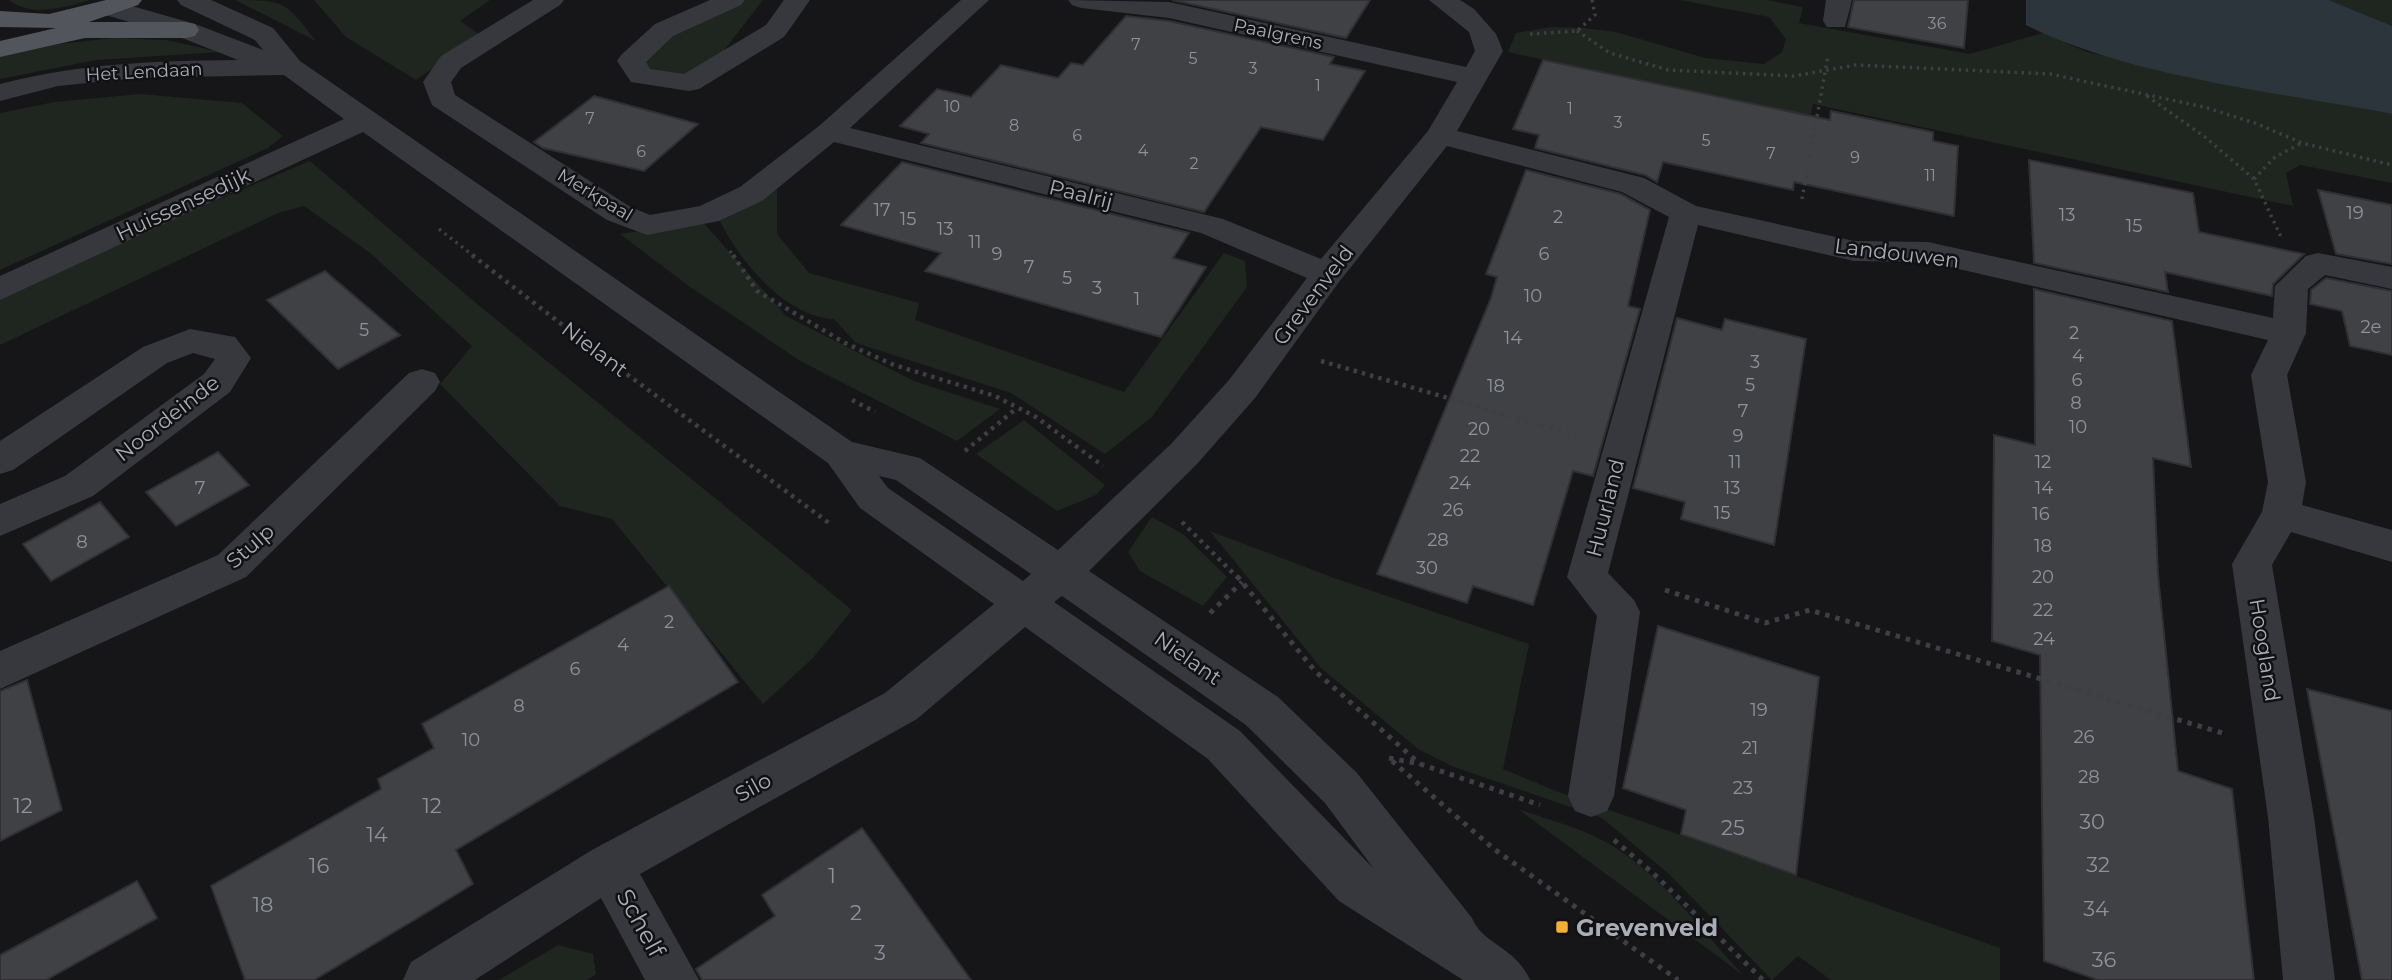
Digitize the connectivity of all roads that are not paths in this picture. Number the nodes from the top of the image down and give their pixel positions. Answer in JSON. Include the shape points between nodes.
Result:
{"nodes":[{"id":1,"x":190,"y":0,"type":"edge"},
{"id":2,"x":551,"y":0,"type":"edge"},
{"id":3,"x":732,"y":0,"type":"edge"},
{"id":4,"x":797,"y":0,"type":"edge"},
{"id":5,"x":976,"y":0,"type":"edge"},
{"id":6,"x":1081,"y":0,"type":"edge"},
{"id":7,"x":1442,"y":0,"type":"edge"},
{"id":8,"x":120,"y":4,"type":"edge"},
{"id":9,"x":6,"y":24,"type":"edge"},
{"id":10,"x":186,"y":30,"type":"junction"},
{"id":11,"x":0,"y":48,"type":"edge"},
{"id":12,"x":290,"y":67,"type":"junction"},
{"id":13,"x":1474,"y":78,"type":"junction"},
{"id":14,"x":0,"y":93,"type":"edge"},
{"id":15,"x":365,"y":120,"type":"junction"},
{"id":16,"x":829,"y":132,"type":"junction"},
{"id":17,"x":1440,"y":135,"type":"junction"},
{"id":18,"x":1686,"y":213,"type":"junction"},
{"id":19,"x":1327,"y":274,"type":"junction"},
{"id":20,"x":2392,"y":278,"type":"edge"},
{"id":21,"x":0,"y":289,"type":"edge"},
{"id":22,"x":2289,"y":333,"type":"junction"},
{"id":23,"x":422,"y":382,"type":"dead end"},
{"id":24,"x":842,"y":453,"type":"junction"},
{"id":25,"x":0,"y":460,"type":"edge"},
{"id":26,"x":2281,"y":514,"type":"junction"},
{"id":27,"x":0,"y":521,"type":"edge"},
{"id":28,"x":2392,"y":546,"type":"edge"},
{"id":29,"x":1062,"y":572,"type":"junction"},
{"id":30,"x":1025,"y":604,"type":"junction"},
{"id":31,"x":0,"y":671,"type":"edge"},
{"id":32,"x":1591,"y":796,"type":"dead end"},
{"id":33,"x":609,"y":866,"type":"junction"},
{"id":34,"x":1485,"y":965,"type":"edge"},
{"id":35,"x":429,"y":980,"type":"edge"},
{"id":36,"x":673,"y":980,"type":"edge"},
{"id":37,"x":2309,"y":980,"type":"edge"}],
"edges":[{"from":1,"to":12,"type":"street","name":"Nielant","via":[[264,34]]},
{"from":2,"to":16,"type":"street","name":"Merkpaal","via":[[451,62],[437,82],[442,99],[618,213],[648,225],[708,214],[751,194]]},
{"from":3,"to":4,"type":"street","via":[[664,30],[631,61],[641,76],[689,83],[775,31]]},
{"from":5,"to":16,"type":"street","name":"Merkpaal"},
{"from":6,"to":13,"type":"street","name":"Paalgrens","via":[[1168,10]]},
{"from":7,"to":13,"type":"street","name":"Grevenveld","via":[[1467,15],[1487,37],[1489,51]]},
{"from":8,"to":9,"type":"main road","via":[[47,22]]},
{"from":8,"to":10,"type":"street","name":"Nielant"},
{"from":10,"to":11,"type":"main road","via":[[85,30]]},
{"from":10,"to":12,"type":"street","name":"Nielant"},
{"from":12,"to":14,"type":"street","name":"Het Lendaan","via":[[138,70],[57,78]]},
{"from":12,"to":15,"type":"street","name":"Nielant"},
{"from":13,"to":17,"type":"street","name":"Grevenveld"},
{"from":15,"to":21,"type":"street","name":"Huissensedijk"},
{"from":15,"to":24,"type":"street","name":"Nielant"},
{"from":16,"to":19,"type":"street","name":"Paalrij","via":[[1212,226]]},
{"from":17,"to":18,"type":"street","name":"Landouwen","via":[[1633,184]]},
{"from":17,"to":19,"type":"street","name":"Grevenveld"},
{"from":18,"to":22,"type":"street","name":"Landouwen","via":[[1854,251],[1928,253]]},
{"from":18,"to":32,"type":"street","name":"Huurland","via":[[1587,578],[1619,612]]},
{"from":19,"to":29,"type":"street","name":"Grevenveld","via":[[1242,389]]},
{"from":20,"to":22,"type":"street","via":[[2319,263],[2292,286]]},
{"from":22,"to":26,"type":"street","name":"Hoogland","via":[[2269,375],[2287,482]]},
{"from":23,"to":31,"type":"street","name":"Stulp","via":[[232,566]]},
{"from":24,"to":29,"type":"street","name":"Nielant","via":[[908,468]]},
{"from":24,"to":30,"type":"street","name":"Nielant","via":[[874,498]]},
{"from":25,"to":27,"type":"street","name":"Noordeinde","via":[[155,355],[190,341],[223,345],[233,358],[217,383],[79,486]]},
{"from":26,"to":28,"type":"street"},
{"from":26,"to":37,"type":"street","name":"Hoogland","via":[[2252,564]]},
{"from":29,"to":30,"type":"street","name":"Silo"},
{"from":29,"to":34,"type":"street","name":"Nielant","via":[[1262,711],[1341,788]]},
{"from":30,"to":33,"type":"street","name":"Silo","via":[[901,706]]},
{"from":30,"to":34,"type":"street","name":"Nielant","via":[[1224,745],[1356,885]]},
{"from":33,"to":35,"type":"street","name":"Silo"},
{"from":33,"to":36,"type":"street","name":"Schelf"}]}
